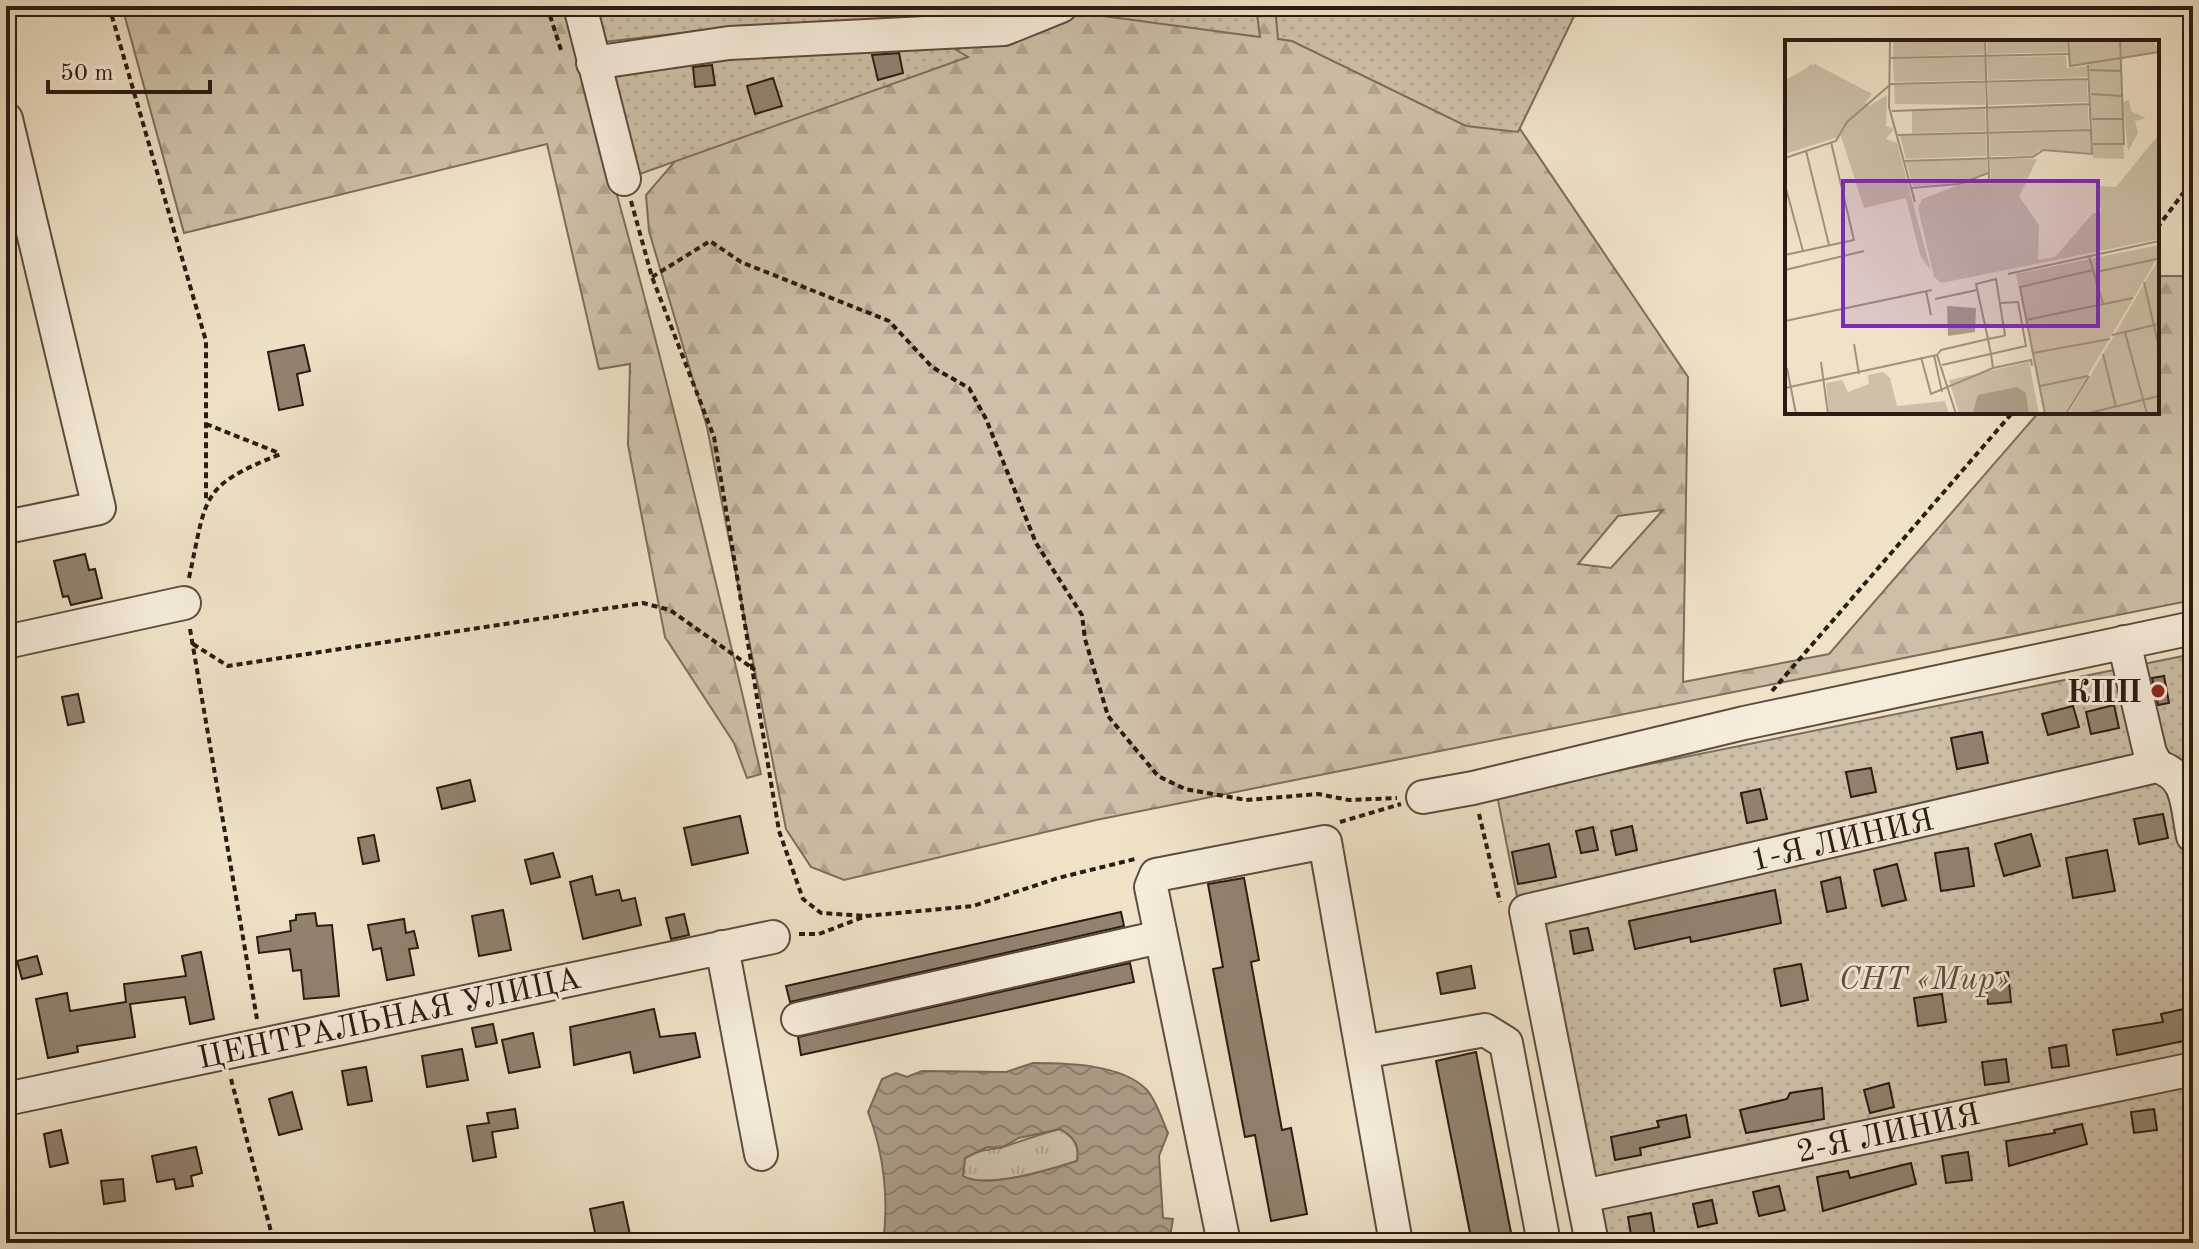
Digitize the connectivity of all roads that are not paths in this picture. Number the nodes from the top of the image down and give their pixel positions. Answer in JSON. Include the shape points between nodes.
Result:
{"nodes":[{"id":1,"x":580,"y":6,"type":"edge"},
{"id":2,"x":1061,"y":6,"type":"edge"},
{"id":3,"x":593,"y":63,"type":"junction"},
{"id":4,"x":6,"y":119,"type":"edge"},
{"id":5,"x":624,"y":179,"type":"road end"},
{"id":6,"x":6,"y":527,"type":"edge"},
{"id":7,"x":184,"y":603,"type":"road end"},
{"id":8,"x":2193,"y":628,"type":"edge"},
{"id":9,"x":6,"y":642,"type":"edge"},
{"id":10,"x":2124,"y":642,"type":"junction"},
{"id":11,"x":2177,"y":776,"type":"edge"},
{"id":12,"x":1423,"y":797,"type":"road end"},
{"id":13,"x":2193,"y":836,"type":"edge"},
{"id":14,"x":773,"y":937,"type":"road end"},
{"id":15,"x":1160,"y":937,"type":"junction"},
{"id":16,"x":722,"y":947,"type":"junction"},
{"id":17,"x":798,"y":1019,"type":"dead end"},
{"id":18,"x":1362,"y":1052,"type":"junction"},
{"id":19,"x":2193,"y":1069,"type":"edge"},
{"id":20,"x":6,"y":1099,"type":"edge"},
{"id":21,"x":761,"y":1154,"type":"dead end"},
{"id":22,"x":1583,"y":1196,"type":"junction"},
{"id":23,"x":1224,"y":1243,"type":"edge"},
{"id":24,"x":1396,"y":1243,"type":"edge"},
{"id":25,"x":1544,"y":1243,"type":"edge"},
{"id":26,"x":1592,"y":1243,"type":"edge"}],
"edges":[{"from":1,"to":3,"type":"street"},
{"from":2,"to":3,"type":"street","via":[[1004,29],[729,43]]},
{"from":3,"to":5,"type":"street"},
{"from":4,"to":6,"type":"street","via":[[99,508]]},
{"from":7,"to":9,"type":"street"},
{"from":8,"to":10,"type":"street"},
{"from":10,"to":11,"type":"street","via":[[2150,753]]},
{"from":10,"to":12,"type":"street"},
{"from":11,"to":13,"type":"street"},
{"from":11,"to":22,"type":"street","name":"1-Я ЛИНИЯ","via":[[1515,914]]},
{"from":14,"to":16,"type":"street","name":"ЦЕНТРАЛЬНАЯ УЛИЦА"},
{"from":15,"to":17,"type":"street"},
{"from":15,"to":18,"type":"street","via":[[1151,887],[1156,875],[1325,842]]},
{"from":15,"to":23,"type":"street"},
{"from":16,"to":20,"type":"street","name":"ЦЕНТРАЛЬНАЯ УЛИЦА","via":[[260,1032],[224,1052]]},
{"from":16,"to":21,"type":"street"},
{"from":18,"to":24,"type":"street"},
{"from":18,"to":25,"type":"street","via":[[1485,1030],[1506,1043]]},
{"from":19,"to":22,"type":"street","name":"2-Я ЛИНИЯ"},
{"from":22,"to":26,"type":"street"}]}
